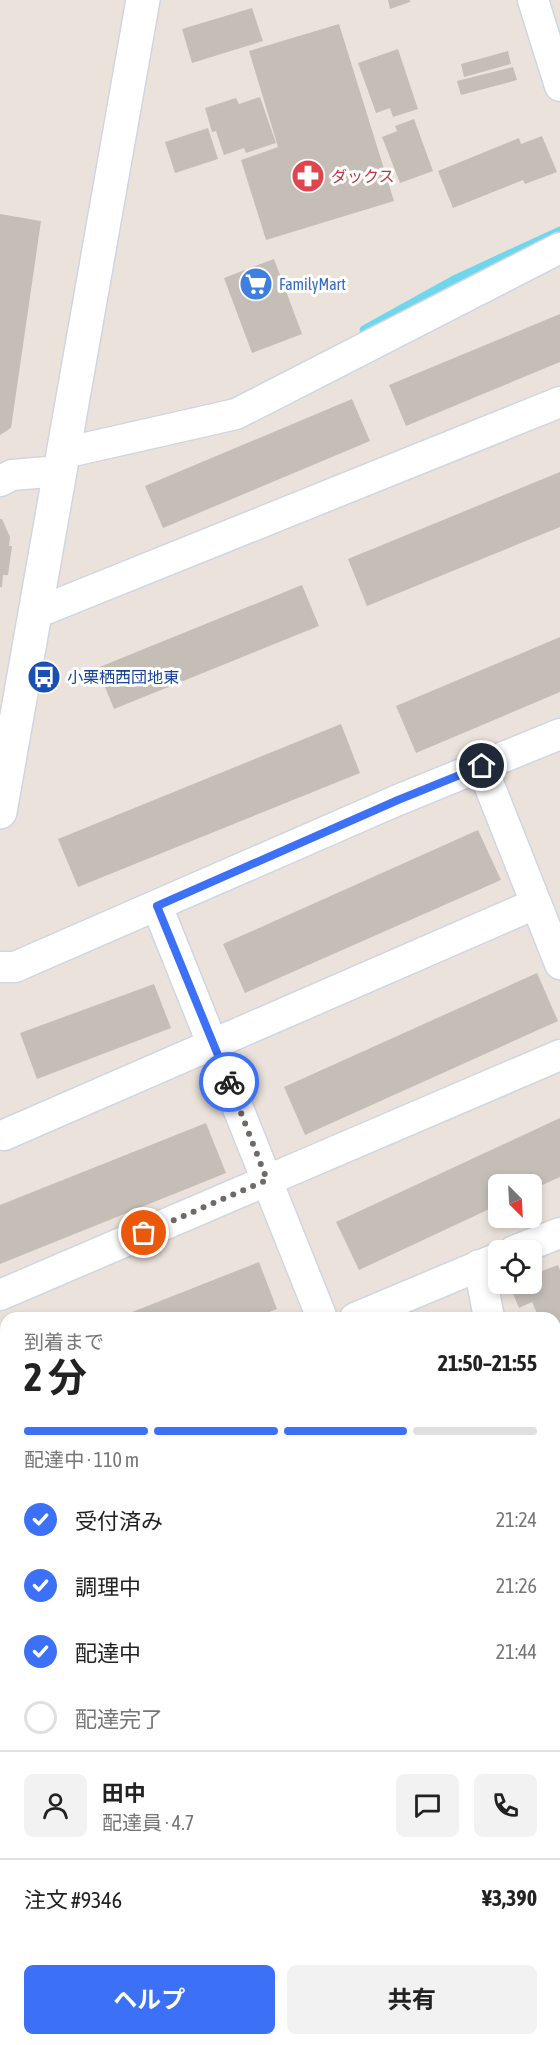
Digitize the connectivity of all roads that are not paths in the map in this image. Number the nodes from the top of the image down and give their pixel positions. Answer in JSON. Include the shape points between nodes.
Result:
{"nodes":[{"id":1,"x":144,"y":0,"type":"edge"},
{"id":2,"x":533,"y":0,"type":"edge"},
{"id":3,"x":560,"y":86,"type":"edge"},
{"id":4,"x":560,"y":248,"type":"edge"},
{"id":5,"x":560,"y":402,"type":"edge"},
{"id":6,"x":62,"y":462,"type":"junction"},
{"id":7,"x":0,"y":482,"type":"edge"},
{"id":8,"x":36,"y":613,"type":"junction"},
{"id":9,"x":560,"y":734,"type":"edge"},
{"id":10,"x":482,"y":766,"type":"junction"},
{"id":11,"x":0,"y":812,"type":"edge"},
{"id":12,"x":535,"y":904,"type":"junction"},
{"id":13,"x":157,"y":906,"type":"junction"},
{"id":14,"x":560,"y":964,"type":"edge"},
{"id":15,"x":0,"y":967,"type":"edge"},
{"id":16,"x":214,"y":1043,"type":"junction"},
{"id":17,"x":560,"y":1055,"type":"edge"},
{"id":18,"x":4,"y":1135,"type":"dead end"},
{"id":19,"x":267,"y":1180,"type":"junction"},
{"id":20,"x":560,"y":1233,"type":"edge"},
{"id":21,"x":542,"y":1240,"type":"edge"},
{"id":22,"x":488,"y":1262,"type":"edge"},
{"id":23,"x":489,"y":1294,"type":"edge"},
{"id":24,"x":0,"y":1295,"type":"edge"},
{"id":25,"x":320,"y":1312,"type":"edge"},
{"id":26,"x":369,"y":1312,"type":"edge"},
{"id":27,"x":489,"y":1312,"type":"edge"}],
"edges":[{"from":1,"to":6,"type":"street"},
{"from":2,"to":3,"type":"street"},
{"from":4,"to":6,"type":"street","via":[[236,414]]},
{"from":5,"to":8,"type":"street"},
{"from":6,"to":7,"type":"street"},
{"from":6,"to":8,"type":"street"},
{"from":8,"to":11,"type":"street"},
{"from":9,"to":10,"type":"street"},
{"from":10,"to":12,"type":"street"},
{"from":10,"to":13,"type":"street"},
{"from":12,"to":14,"type":"street"},
{"from":12,"to":16,"type":"street"},
{"from":13,"to":15,"type":"street","via":[[15,967]]},
{"from":13,"to":16,"type":"street"},
{"from":16,"to":18,"type":"street"},
{"from":16,"to":19,"type":"street"},
{"from":17,"to":19,"type":"street"},
{"from":19,"to":24,"type":"street"},
{"from":19,"to":25,"type":"street"},
{"from":20,"to":21,"type":"street"},
{"from":22,"to":26,"type":"street"},
{"from":23,"to":27,"type":"street"}]}
